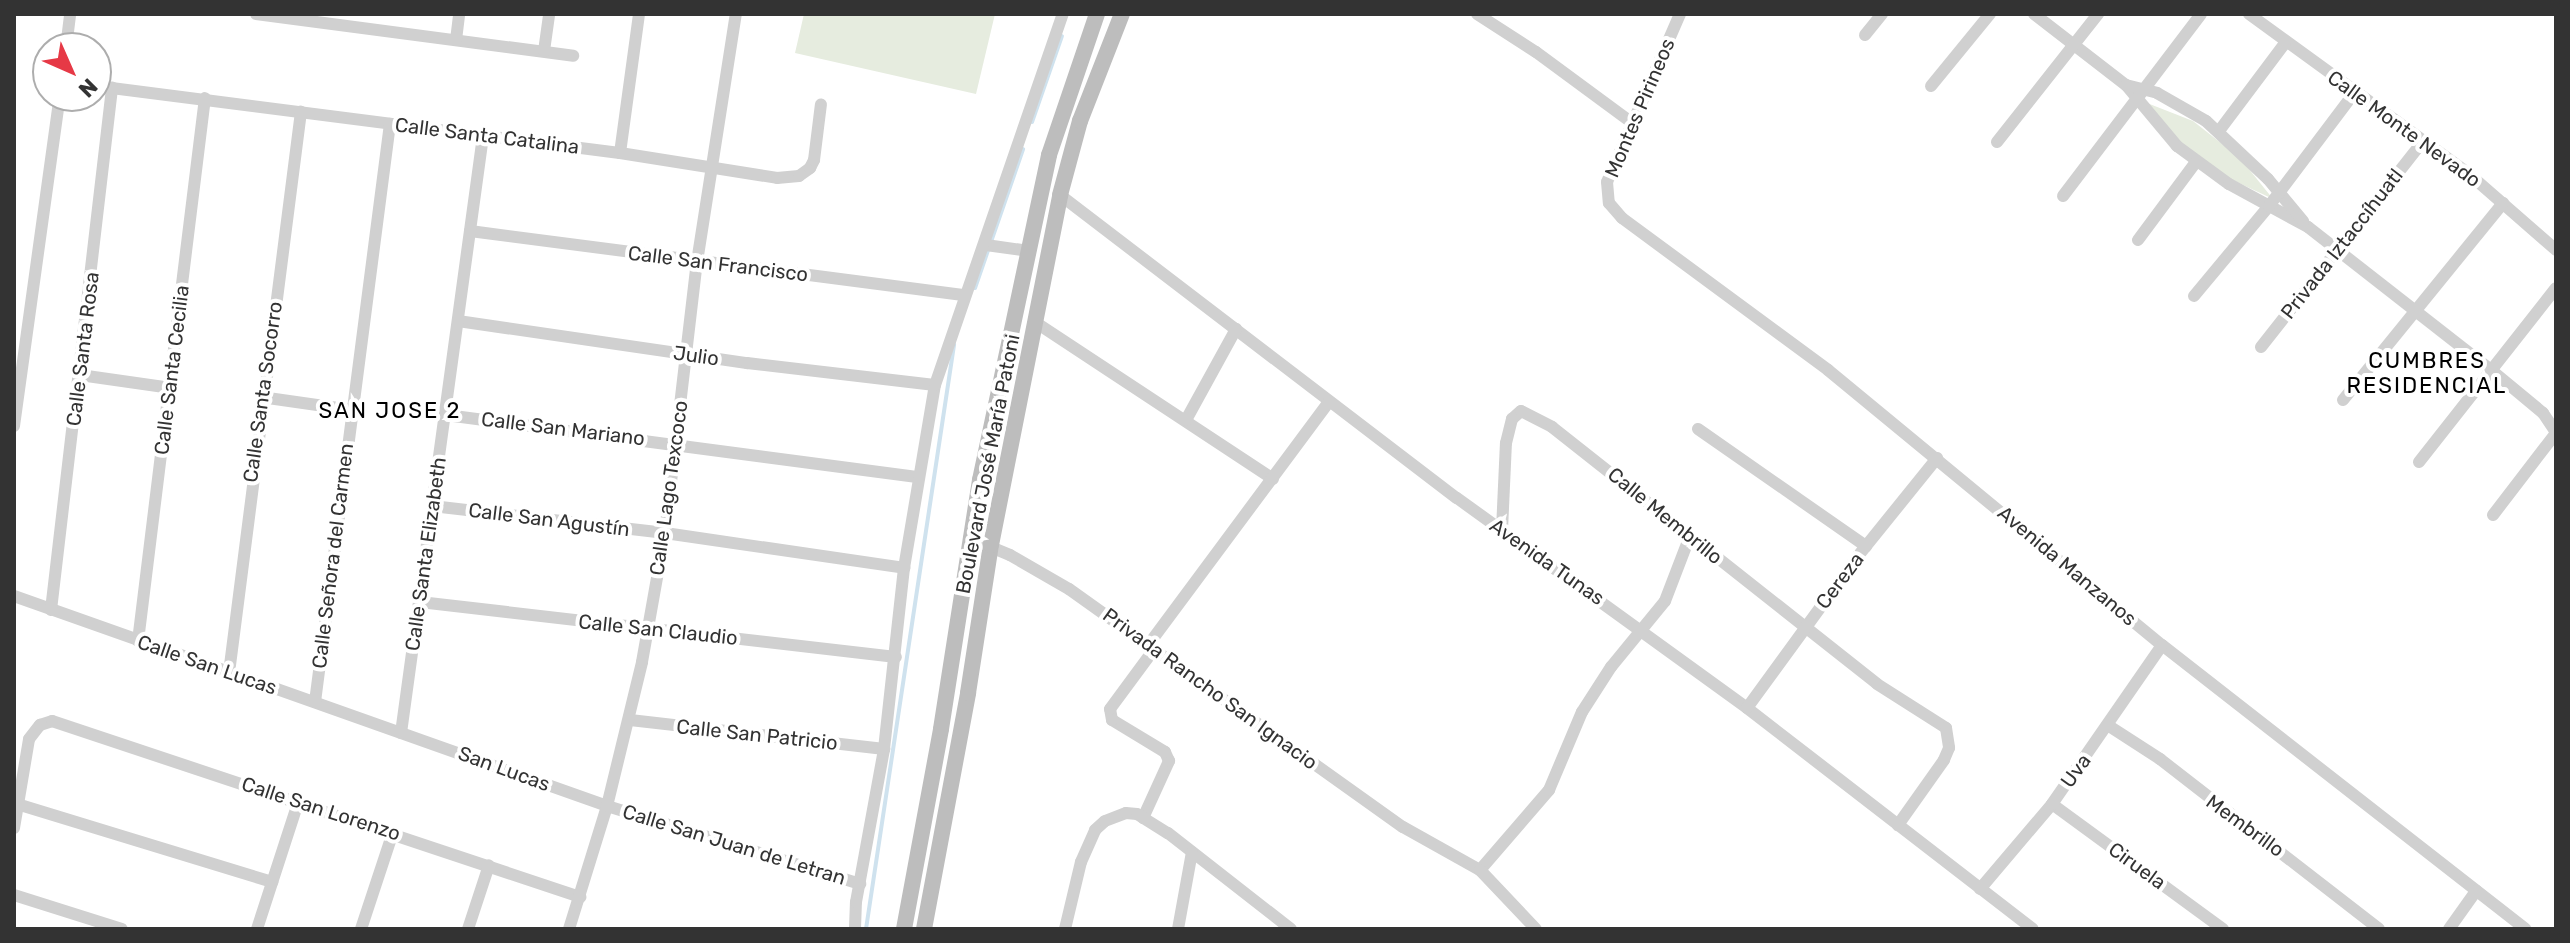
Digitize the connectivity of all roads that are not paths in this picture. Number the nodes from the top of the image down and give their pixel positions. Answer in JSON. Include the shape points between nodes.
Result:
{"nodes":[{"id":1,"x":256,"y":14,"type":"edge"},
{"id":2,"x":367,"y":14,"type":"edge"},
{"id":3,"x":459,"y":14,"type":"edge"},
{"id":4,"x":549,"y":14,"type":"edge"},
{"id":5,"x":639,"y":14,"type":"edge"},
{"id":6,"x":736,"y":14,"type":"edge"},
{"id":7,"x":1063,"y":14,"type":"edge"},
{"id":8,"x":1097,"y":14,"type":"edge"},
{"id":9,"x":1122,"y":14,"type":"edge"},
{"id":10,"x":1477,"y":14,"type":"edge"},
{"id":11,"x":1680,"y":14,"type":"edge"},
{"id":12,"x":1882,"y":14,"type":"edge"},
{"id":13,"x":1990,"y":14,"type":"edge"},
{"id":14,"x":2034,"y":14,"type":"edge"},
{"id":15,"x":2098,"y":14,"type":"edge"},
{"id":16,"x":2201,"y":14,"type":"edge"},
{"id":17,"x":2249,"y":14,"type":"edge"},
{"id":18,"x":308,"y":17,"type":"edge"},
{"id":19,"x":365,"y":28,"type":"junction"},
{"id":20,"x":1865,"y":35,"type":"dead end"},
{"id":21,"x":456,"y":40,"type":"junction"},
{"id":22,"x":2285,"y":43,"type":"junction"},
{"id":23,"x":2074,"y":45,"type":"junction"},
{"id":24,"x":544,"y":51,"type":"junction"},
{"id":25,"x":573,"y":56,"type":"dead end"},
{"id":26,"x":1931,"y":86,"type":"dead end"},
{"id":27,"x":112,"y":88,"type":"edge"},
{"id":28,"x":2354,"y":93,"type":"junction"},
{"id":29,"x":2139,"y":94,"type":"junction"},
{"id":30,"x":205,"y":98,"type":"junction"},
{"id":31,"x":821,"y":104,"type":"dead end"},
{"id":32,"x":58,"y":112,"type":"edge"},
{"id":33,"x":109,"y":112,"type":"edge"},
{"id":34,"x":301,"y":112,"type":"junction"},
{"id":35,"x":1631,"y":122,"type":"junction"},
{"id":36,"x":390,"y":124,"type":"junction"},
{"id":37,"x":2219,"y":131,"type":"junction"},
{"id":38,"x":483,"y":136,"type":"junction"},
{"id":39,"x":2423,"y":141,"type":"junction"},
{"id":40,"x":1997,"y":142,"type":"dead end"},
{"id":41,"x":620,"y":153,"type":"junction"},
{"id":42,"x":2196,"y":162,"type":"junction"},
{"id":43,"x":712,"y":167,"type":"junction"},
{"id":44,"x":2279,"y":192,"type":"junction"},
{"id":45,"x":1060,"y":195,"type":"junction"},
{"id":46,"x":2063,"y":196,"type":"dead end"},
{"id":47,"x":1609,"y":203,"type":"joint"},
{"id":48,"x":2503,"y":203,"type":"junction"},
{"id":49,"x":2269,"y":206,"type":"junction"},
{"id":50,"x":2308,"y":227,"type":"junction"},
{"id":51,"x":470,"y":231,"type":"junction"},
{"id":52,"x":2138,"y":240,"type":"dead end"},
{"id":53,"x":987,"y":245,"type":"junction"},
{"id":54,"x":2556,"y":250,"type":"edge"},
{"id":55,"x":1029,"y":251,"type":"junction"},
{"id":56,"x":2338,"y":251,"type":"junction"},
{"id":57,"x":697,"y":262,"type":"junction"},
{"id":58,"x":2556,"y":288,"type":"edge"},
{"id":59,"x":965,"y":295,"type":"junction"},
{"id":60,"x":2194,"y":296,"type":"dead end"},
{"id":61,"x":2417,"y":311,"type":"junction"},
{"id":62,"x":458,"y":321,"type":"junction"},
{"id":63,"x":1035,"y":322,"type":"junction"},
{"id":64,"x":1236,"y":329,"type":"junction"},
{"id":65,"x":2261,"y":347,"type":"dead end"},
{"id":66,"x":686,"y":355,"type":"junction"},
{"id":67,"x":2490,"y":369,"type":"junction"},
{"id":68,"x":80,"y":375,"type":"junction"},
{"id":69,"x":935,"y":385,"type":"junction"},
{"id":70,"x":171,"y":388,"type":"junction"},
{"id":71,"x":261,"y":397,"type":"junction"},
{"id":72,"x":2343,"y":400,"type":"dead end"},
{"id":73,"x":1329,"y":402,"type":"junction"},
{"id":74,"x":352,"y":410,"type":"junction"},
{"id":75,"x":446,"y":415,"type":"junction"},
{"id":76,"x":2550,"y":415,"type":"edge"},
{"id":77,"x":1186,"y":420,"type":"junction"},
{"id":78,"x":14,"y":426,"type":"edge"},
{"id":79,"x":1698,"y":429,"type":"dead end"},
{"id":80,"x":2556,"y":433,"type":"edge"},
{"id":81,"x":676,"y":443,"type":"junction"},
{"id":82,"x":985,"y":456,"type":"junction"},
{"id":83,"x":1937,"y":458,"type":"junction"},
{"id":84,"x":1008,"y":462,"type":"junction"},
{"id":85,"x":2419,"y":462,"type":"dead end"},
{"id":86,"x":917,"y":477,"type":"junction"},
{"id":87,"x":1273,"y":479,"type":"junction"},
{"id":88,"x":432,"y":506,"type":"junction"},
{"id":89,"x":2493,"y":515,"type":"dead end"},
{"id":90,"x":1502,"y":530,"type":"junction"},
{"id":91,"x":665,"y":533,"type":"junction"},
{"id":92,"x":1690,"y":536,"type":"junction"},
{"id":93,"x":969,"y":538,"type":"junction"},
{"id":94,"x":991,"y":545,"type":"junction"},
{"id":95,"x":1866,"y":546,"type":"junction"},
{"id":96,"x":904,"y":568,"type":"junction"},
{"id":97,"x":14,"y":596,"type":"edge"},
{"id":98,"x":420,"y":602,"type":"junction"},
{"id":99,"x":51,"y":610,"type":"junction"},
{"id":100,"x":1807,"y":626,"type":"junction"},
{"id":101,"x":648,"y":628,"type":"junction"},
{"id":102,"x":1642,"y":629,"type":"junction"},
{"id":103,"x":138,"y":641,"type":"junction"},
{"id":104,"x":2162,"y":645,"type":"junction"},
{"id":105,"x":1152,"y":646,"type":"junction"},
{"id":106,"x":896,"y":657,"type":"junction"},
{"id":107,"x":229,"y":673,"type":"junction"},
{"id":108,"x":315,"y":702,"type":"junction"},
{"id":109,"x":1747,"y":708,"type":"junction"},
{"id":110,"x":630,"y":720,"type":"junction"},
{"id":111,"x":2109,"y":726,"type":"junction"},
{"id":112,"x":401,"y":733,"type":"junction"},
{"id":113,"x":884,"y":749,"type":"junction"},
{"id":114,"x":298,"y":803,"type":"junction"},
{"id":115,"x":17,"y":804,"type":"junction"},
{"id":116,"x":2052,"y":804,"type":"junction"},
{"id":117,"x":607,"y":806,"type":"junction"},
{"id":118,"x":1143,"y":818,"type":"junction"},
{"id":119,"x":1898,"y":825,"type":"junction"},
{"id":120,"x":14,"y":828,"type":"edge"},
{"id":121,"x":393,"y":832,"type":"junction"},
{"id":122,"x":1192,"y":852,"type":"junction"},
{"id":123,"x":489,"y":865,"type":"junction"},
{"id":124,"x":1480,"y":870,"type":"junction"},
{"id":125,"x":272,"y":882,"type":"junction"},
{"id":126,"x":860,"y":884,"type":"junction"},
{"id":127,"x":1980,"y":889,"type":"junction"},
{"id":128,"x":2476,"y":891,"type":"junction"},
{"id":129,"x":14,"y":895,"type":"edge"},
{"id":130,"x":580,"y":897,"type":"junction"},
{"id":131,"x":122,"y":929,"type":"edge"},
{"id":132,"x":257,"y":929,"type":"edge"},
{"id":133,"x":361,"y":929,"type":"edge"},
{"id":134,"x":468,"y":929,"type":"edge"},
{"id":135,"x":569,"y":929,"type":"edge"},
{"id":136,"x":855,"y":929,"type":"edge"},
{"id":137,"x":904,"y":929,"type":"edge"},
{"id":138,"x":924,"y":929,"type":"edge"},
{"id":139,"x":1065,"y":929,"type":"edge"},
{"id":140,"x":1178,"y":929,"type":"edge"},
{"id":141,"x":1291,"y":929,"type":"edge"},
{"id":142,"x":1536,"y":929,"type":"edge"},
{"id":143,"x":2033,"y":929,"type":"edge"},
{"id":144,"x":2223,"y":929,"type":"edge"},
{"id":145,"x":2379,"y":929,"type":"edge"},
{"id":146,"x":2449,"y":929,"type":"edge"},
{"id":147,"x":2525,"y":929,"type":"edge"}],
"edges":[{"from":1,"to":18,"type":"street"},
{"from":2,"to":19,"type":"street"},
{"from":3,"to":21,"type":"street"},
{"from":4,"to":24,"type":"street"},
{"from":5,"to":41,"type":"street"},
{"from":6,"to":43,"type":"street","name":"Calle Lago Texcoco"},
{"from":7,"to":53,"type":"street"},
{"from":8,"to":55,"type":"main road","name":"Boulevard José María Patoni","via":[[1057,128]]},
{"from":9,"to":45,"type":"main road","name":"Boulevard José María Patoni","via":[[1080,121]]},
{"from":10,"to":35,"type":"street"},
{"from":11,"to":35,"type":"street","name":"Montes Pirineos"},
{"from":12,"to":20,"type":"street"},
{"from":13,"to":26,"type":"street"},
{"from":14,"to":23,"type":"street"},
{"from":15,"to":23,"type":"street"},
{"from":16,"to":29,"type":"street"},
{"from":17,"to":22,"type":"street","name":"Calle Monte Nevado"},
{"from":18,"to":19,"type":"street"},
{"from":19,"to":21,"type":"street"},
{"from":21,"to":24,"type":"street"},
{"from":22,"to":28,"type":"street","name":"Calle Monte Nevado"},
{"from":22,"to":37,"type":"street"},
{"from":23,"to":29,"type":"street"},
{"from":23,"to":40,"type":"street"},
{"from":24,"to":25,"type":"street"},
{"from":27,"to":30,"type":"street","name":"Calle Santa Catalina"},
{"from":28,"to":39,"type":"street","name":"Calle Monte Nevado"},
{"from":28,"to":44,"type":"street"},
{"from":29,"to":37,"type":"street","via":[[2179,105]]},
{"from":29,"to":42,"type":"street","via":[[2156,126]]},
{"from":29,"to":46,"type":"street"},
{"from":30,"to":34,"type":"street","name":"Calle Santa Catalina"},
{"from":30,"to":70,"type":"street","name":"Calle Santa Cecilia"},
{"from":31,"to":43,"type":"street","name":"Calle Santa Catalina","via":[[814,160],[804,173],[777,178]]},
{"from":32,"to":78,"type":"street"},
{"from":33,"to":68,"type":"street","name":"Calle Santa Rosa"},
{"from":34,"to":36,"type":"street","name":"Calle Santa Catalina"},
{"from":34,"to":71,"type":"street","name":"Calle Santa Socorro"},
{"from":35,"to":47,"type":"street","name":"Montes Pirineos","via":[[1607,182]]},
{"from":36,"to":38,"type":"street","name":"Calle Santa Catalina"},
{"from":36,"to":74,"type":"street","name":"Calle Señora del Carmen"},
{"from":37,"to":44,"type":"street"},
{"from":38,"to":41,"type":"street","name":"Calle Santa Catalina"},
{"from":38,"to":51,"type":"street","name":"Calle Santa Elizabeth"},
{"from":39,"to":48,"type":"street","name":"Calle Monte Nevado"},
{"from":39,"to":56,"type":"street","name":"Privada Iztaccíhuatl"},
{"from":41,"to":43,"type":"street","name":"Calle Santa Catalina"},
{"from":42,"to":49,"type":"street"},
{"from":42,"to":52,"type":"street"},
{"from":43,"to":57,"type":"street","name":"Calle Lago Texcoco"},
{"from":44,"to":49,"type":"street"},
{"from":44,"to":50,"type":"street"},
{"from":45,"to":63,"type":"main road","name":"Boulevard José María Patoni"},
{"from":45,"to":64,"type":"street","name":"Avenida Tunas"},
{"from":47,"to":83,"type":"street","name":"Avenida Manzanos","via":[[1652,243],[1828,370]]},
{"from":48,"to":54,"type":"street","name":"Calle Monte Nevado"},
{"from":48,"to":61,"type":"street"},
{"from":49,"to":50,"type":"street"},
{"from":49,"to":60,"type":"street"},
{"from":50,"to":56,"type":"street"},
{"from":51,"to":57,"type":"street","name":"Calle San Francisco"},
{"from":51,"to":62,"type":"street","name":"Calle Santa Elizabeth"},
{"from":53,"to":55,"type":"street"},
{"from":53,"to":59,"type":"street"},
{"from":55,"to":82,"type":"main road","name":"Boulevard José María Patoni"},
{"from":56,"to":61,"type":"street"},
{"from":56,"to":65,"type":"street","name":"Privada Iztaccíhuatl"},
{"from":57,"to":59,"type":"street","name":"Calle San Francisco"},
{"from":57,"to":66,"type":"street","name":"Calle Lago Texcoco"},
{"from":58,"to":67,"type":"street"},
{"from":59,"to":69,"type":"street"},
{"from":61,"to":67,"type":"street"},
{"from":61,"to":72,"type":"street"},
{"from":62,"to":66,"type":"street","name":"Julio"},
{"from":62,"to":75,"type":"street","name":"Calle Santa Elizabeth"},
{"from":63,"to":77,"type":"street"},
{"from":63,"to":84,"type":"main road","name":"Boulevard José María Patoni"},
{"from":64,"to":73,"type":"street","name":"Avenida Tunas"},
{"from":64,"to":77,"type":"street"},
{"from":66,"to":69,"type":"street","name":"Julio"},
{"from":66,"to":81,"type":"street","name":"Calle Lago Texcoco"},
{"from":67,"to":76,"type":"street"},
{"from":67,"to":85,"type":"street"},
{"from":68,"to":70,"type":"street"},
{"from":68,"to":99,"type":"street","name":"Calle Santa Rosa"},
{"from":69,"to":86,"type":"street"},
{"from":70,"to":103,"type":"street","name":"Calle Santa Cecilia"},
{"from":71,"to":74,"type":"street"},
{"from":71,"to":107,"type":"street","name":"Calle Santa Socorro"},
{"from":73,"to":87,"type":"street"},
{"from":73,"to":90,"type":"street","name":"Avenida Tunas"},
{"from":74,"to":108,"type":"street","name":"Calle Señora del Carmen"},
{"from":75,"to":81,"type":"street","name":"Calle San Mariano"},
{"from":75,"to":88,"type":"street","name":"Calle Santa Elizabeth"},
{"from":76,"to":80,"type":"street"},
{"from":77,"to":87,"type":"street"},
{"from":79,"to":95,"type":"street"},
{"from":80,"to":89,"type":"street"},
{"from":81,"to":86,"type":"street","name":"Calle San Mariano"},
{"from":81,"to":91,"type":"street","name":"Calle Lago Texcoco"},
{"from":82,"to":84,"type":"main road"},
{"from":82,"to":93,"type":"main road","name":"Boulevard José María Patoni"},
{"from":83,"to":95,"type":"street","name":"Cereza"},
{"from":83,"to":104,"type":"street","name":"Avenida Manzanos"},
{"from":84,"to":94,"type":"main road","name":"Boulevard José María Patoni"},
{"from":86,"to":96,"type":"street"},
{"from":87,"to":105,"type":"street"},
{"from":88,"to":91,"type":"street","name":"Calle San Agustín"},
{"from":88,"to":98,"type":"street","name":"Calle Santa Elizabeth"},
{"from":90,"to":92,"type":"street","name":"Calle Membrillo","via":[[1506,443],[1512,419],[1521,411],[1552,427]]},
{"from":90,"to":102,"type":"street","name":"Avenida Tunas"},
{"from":91,"to":96,"type":"street","name":"Calle San Agustín"},
{"from":91,"to":101,"type":"street","name":"Calle Lago Texcoco"},
{"from":92,"to":100,"type":"street","name":"Calle Membrillo"},
{"from":92,"to":102,"type":"street","via":[[1669,592]]},
{"from":93,"to":94,"type":"street","name":"Privada Rancho San Ignacio"},
{"from":93,"to":137,"type":"main road","name":"Boulevard José María Patoni"},
{"from":94,"to":105,"type":"street","name":"Privada Rancho San Ignacio"},
{"from":94,"to":138,"type":"main road","name":"Boulevard José María Patoni"},
{"from":95,"to":100,"type":"street","name":"Cereza"},
{"from":96,"to":106,"type":"street"},
{"from":97,"to":99,"type":"street","name":"Calle San Lucas"},
{"from":98,"to":101,"type":"street","name":"Calle San Claudio"},
{"from":98,"to":112,"type":"street","name":"Calle Santa Elizabeth"},
{"from":99,"to":103,"type":"street","name":"Calle San Lucas"},
{"from":100,"to":109,"type":"street","name":"Cereza"},
{"from":100,"to":119,"type":"street","via":[[1877,684],[1946,728],[1949,748],[1944,760]]},
{"from":101,"to":106,"type":"street","name":"Calle San Claudio"},
{"from":101,"to":110,"type":"street","name":"Calle Lago Texcoco"},
{"from":102,"to":109,"type":"street","name":"Avenida Tunas"},
{"from":102,"to":124,"type":"street","via":[[1582,712],[1549,790]]},
{"from":103,"to":107,"type":"street","name":"Calle San Lucas"},
{"from":104,"to":111,"type":"street","name":"Uva"},
{"from":104,"to":128,"type":"street","name":"Avenida Manzanos"},
{"from":105,"to":118,"type":"street","via":[[1110,709],[1112,720],[1165,752],[1169,761]]},
{"from":105,"to":124,"type":"street","name":"Privada Rancho San Ignacio","via":[[1333,778],[1444,853]]},
{"from":106,"to":113,"type":"street"},
{"from":107,"to":108,"type":"street","name":"Calle San Lucas"},
{"from":108,"to":112,"type":"street","name":"Calle San Lucas"},
{"from":109,"to":119,"type":"street","name":"Avenida Tunas"},
{"from":110,"to":113,"type":"street","name":"Calle San Patricio"},
{"from":110,"to":117,"type":"street","name":"Calle Lago Texcoco"},
{"from":111,"to":116,"type":"street","name":"Uva"},
{"from":111,"to":145,"type":"street","name":"Membrillo","via":[[2152,753]]},
{"from":112,"to":117,"type":"street","name":"San Lucas"},
{"from":113,"to":126,"type":"street"},
{"from":114,"to":115,"type":"street","name":"Calle San Lorenzo","via":[[52,721],[34,730]]},
{"from":114,"to":121,"type":"street","name":"Calle San Lorenzo"},
{"from":114,"to":125,"type":"street"},
{"from":115,"to":120,"type":"street"},
{"from":115,"to":125,"type":"street"},
{"from":116,"to":127,"type":"street","name":"Uva"},
{"from":116,"to":144,"type":"street","name":"Ciruela"},
{"from":117,"to":126,"type":"street","name":"Calle San Juan de Letran"},
{"from":117,"to":130,"type":"street","name":"Calle Lago Texcoco"},
{"from":118,"to":122,"type":"street"},
{"from":118,"to":139,"type":"street","via":[[1116,815],[1095,830]]},
{"from":119,"to":127,"type":"street","name":"Avenida Tunas"},
{"from":121,"to":123,"type":"street","name":"Calle San Lorenzo"},
{"from":121,"to":133,"type":"street"},
{"from":122,"to":140,"type":"street"},
{"from":122,"to":141,"type":"street"},
{"from":123,"to":130,"type":"street","name":"Calle San Lorenzo"},
{"from":123,"to":134,"type":"street"},
{"from":124,"to":142,"type":"street","name":"Privada Rancho San Ignacio"},
{"from":125,"to":132,"type":"street"},
{"from":126,"to":136,"type":"street"},
{"from":127,"to":143,"type":"street","name":"Avenida Tunas"},
{"from":128,"to":146,"type":"street"},
{"from":128,"to":147,"type":"street","name":"Avenida Manzanos"},
{"from":129,"to":131,"type":"street"},
{"from":130,"to":135,"type":"street","name":"Calle Lago Texcoco"}]}
